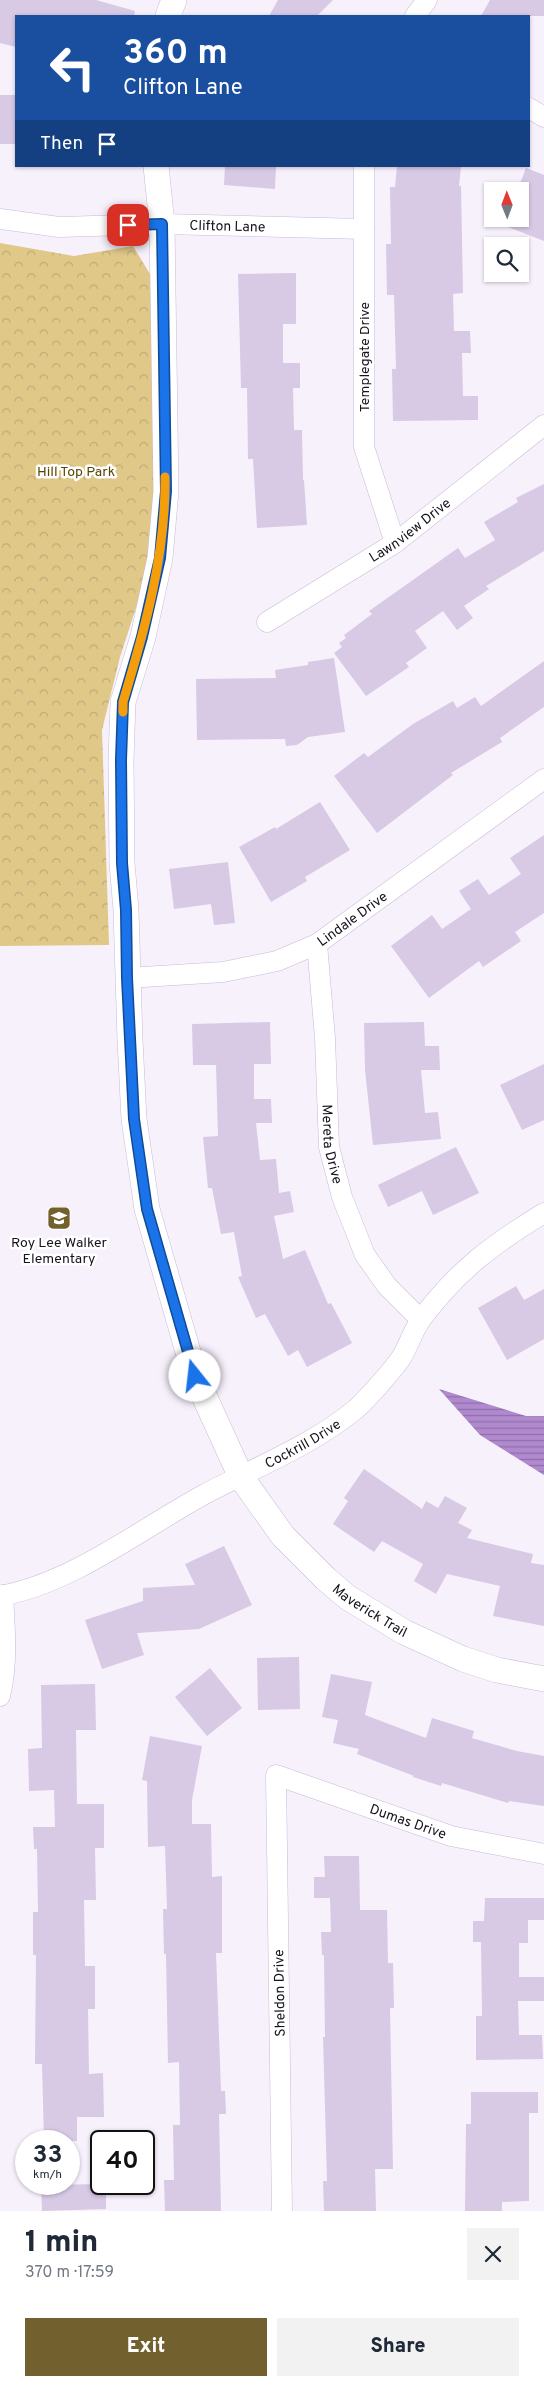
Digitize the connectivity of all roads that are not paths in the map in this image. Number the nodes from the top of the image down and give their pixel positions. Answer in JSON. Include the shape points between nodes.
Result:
{"nodes":[{"id":1,"x":174,"y":0,"type":"edge"},
{"id":2,"x":427,"y":0,"type":"edge"},
{"id":3,"x":168,"y":15,"type":"edge"},
{"id":4,"x":416,"y":15,"type":"edge"},
{"id":5,"x":530,"y":109,"type":"edge"},
{"id":6,"x":544,"y":117,"type":"edge"},
{"id":7,"x":156,"y":167,"type":"edge"},
{"id":8,"x":364,"y":167,"type":"edge"},
{"id":9,"x":0,"y":219,"type":"edge"},
{"id":10,"x":162,"y":224,"type":"junction"},
{"id":11,"x":364,"y":230,"type":"junction"},
{"id":12,"x":544,"y":424,"type":"edge"},
{"id":13,"x":395,"y":543,"type":"junction"},
{"id":14,"x":267,"y":622,"type":"dead end"},
{"id":15,"x":544,"y":779,"type":"edge"},
{"id":16,"x":317,"y":944,"type":"junction"},
{"id":17,"x":127,"y":978,"type":"junction"},
{"id":18,"x":544,"y":1213,"type":"edge"},
{"id":19,"x":420,"y":1319,"type":"junction"},
{"id":20,"x":241,"y":1476,"type":"junction"},
{"id":21,"x":1,"y":1596,"type":"edge"},
{"id":22,"x":544,"y":1679,"type":"edge"},
{"id":23,"x":0,"y":1696,"type":"edge"},
{"id":24,"x":276,"y":1775,"type":"joint"},
{"id":25,"x":544,"y":1854,"type":"edge"},
{"id":26,"x":282,"y":2211,"type":"edge"}],
"edges":[{"from":1,"to":3,"type":"street"},
{"from":2,"to":4,"type":"street"},
{"from":5,"to":6,"type":"street"},
{"from":7,"to":10,"type":"street","name":"Maverick Trail"},
{"from":8,"to":11,"type":"street","name":"Templegate Drive"},
{"from":9,"to":10,"type":"street","name":"Clifton Lane","via":[[59,227]]},
{"from":10,"to":11,"type":"street","name":"Clifton Lane"},
{"from":10,"to":17,"type":"street","name":"Maverick Trail","via":[[166,491],[160,558],[123,702],[122,863]]},
{"from":11,"to":13,"type":"street","name":"Templegate Drive","via":[[364,447]]},
{"from":12,"to":13,"type":"street","name":"Lawnview Drive"},
{"from":13,"to":14,"type":"street","name":"Lawnview Drive"},
{"from":15,"to":16,"type":"street","name":"Lindale Drive"},
{"from":16,"to":17,"type":"street","name":"Lindale Drive","via":[[277,961],[223,972]]},
{"from":16,"to":19,"type":"street","name":"Mereta Drive","via":[[329,1148],[342,1197],[365,1255],[387,1286]]},
{"from":17,"to":20,"type":"street","name":"Maverick Trail","via":[[134,1119],[147,1209],[195,1376]]},
{"from":18,"to":19,"type":"street","name":"Cockrill Drive","via":[[503,1238],[460,1272]]},
{"from":19,"to":20,"type":"street","name":"Cockrill Drive","via":[[400,1358],[356,1408],[280,1458]]},
{"from":20,"to":21,"type":"street","name":"Cockrill Drive","via":[[66,1574],[33,1588]]},
{"from":20,"to":22,"type":"street","name":"Maverick Trail","via":[[266,1514],[303,1558],[373,1615],[463,1659],[497,1670]]},
{"from":21,"to":23,"type":"street","via":[[6,1656]]},
{"from":24,"to":25,"type":"street","name":"Dumas Drive","via":[[435,1831]]},
{"from":24,"to":26,"type":"street","name":"Sheldon Drive"}]}
